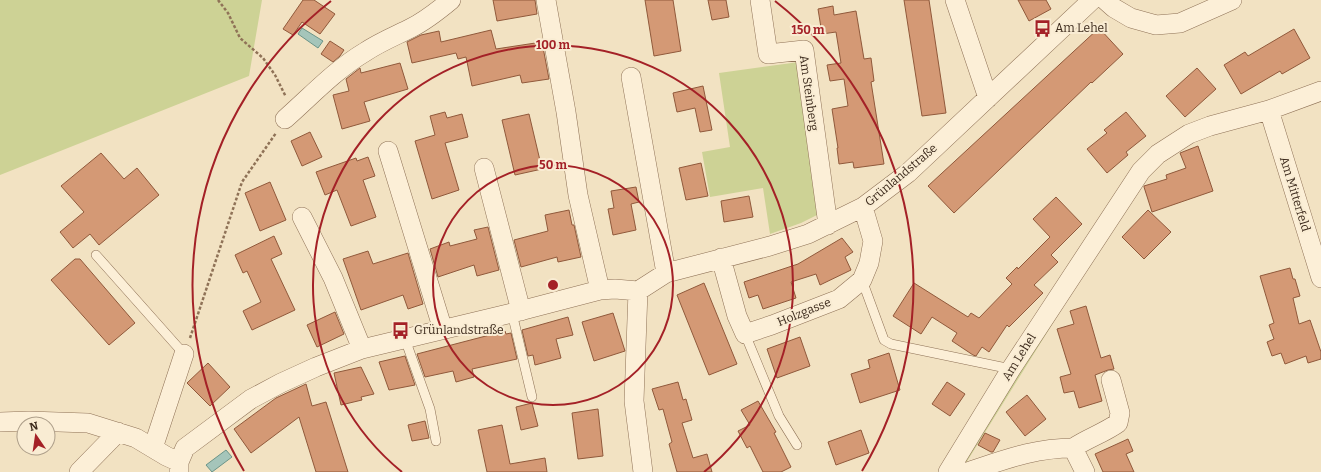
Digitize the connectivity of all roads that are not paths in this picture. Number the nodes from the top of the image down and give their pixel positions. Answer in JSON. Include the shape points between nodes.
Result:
{"nodes":[{"id":1,"x":451,"y":0,"type":"edge"},
{"id":2,"x":546,"y":0,"type":"edge"},
{"id":3,"x":760,"y":0,"type":"edge"},
{"id":4,"x":955,"y":0,"type":"edge"},
{"id":5,"x":1092,"y":0,"type":"edge"},
{"id":6,"x":1105,"y":0,"type":"edge"},
{"id":7,"x":1232,"y":0,"type":"edge"},
{"id":8,"x":631,"y":77,"type":"dead end"},
{"id":9,"x":1321,"y":91,"type":"edge"},
{"id":10,"x":988,"y":98,"type":"junction"},
{"id":11,"x":1269,"y":110,"type":"junction"},
{"id":12,"x":290,"y":115,"type":"road end"},
{"id":13,"x":388,"y":151,"type":"dead end"},
{"id":14,"x":484,"y":168,"type":"dead end"},
{"id":15,"x":863,"y":207,"type":"junction"},
{"id":16,"x":302,"y":217,"type":"dead end"},
{"id":17,"x":828,"y":225,"type":"junction"},
{"id":18,"x":1317,"y":250,"type":"edge"},
{"id":19,"x":96,"y":255,"type":"dead end"},
{"id":20,"x":721,"y":258,"type":"junction"},
{"id":21,"x":666,"y":273,"type":"junction"},
{"id":22,"x":1321,"y":278,"type":"edge"},
{"id":23,"x":862,"y":280,"type":"junction"},
{"id":24,"x":600,"y":290,"type":"junction"},
{"id":25,"x":638,"y":291,"type":"junction"},
{"id":26,"x":516,"y":312,"type":"junction"},
{"id":27,"x":443,"y":330,"type":"junction"},
{"id":28,"x":744,"y":334,"type":"junction"},
{"id":29,"x":405,"y":339,"type":"junction"},
{"id":30,"x":362,"y":350,"type":"junction"},
{"id":31,"x":184,"y":354,"type":"joint"},
{"id":32,"x":1011,"y":369,"type":"junction"},
{"id":33,"x":1111,"y":380,"type":"dead end"},
{"id":34,"x":532,"y":398,"type":"dead end"},
{"id":35,"x":0,"y":422,"type":"edge"},
{"id":36,"x":118,"y":432,"type":"junction"},
{"id":37,"x":436,"y":441,"type":"dead end"},
{"id":38,"x":797,"y":445,"type":"dead end"},
{"id":39,"x":153,"y":448,"type":"junction"},
{"id":40,"x":1073,"y":448,"type":"junction"},
{"id":41,"x":179,"y":467,"type":"edge"},
{"id":42,"x":79,"y":472,"type":"edge"},
{"id":43,"x":643,"y":472,"type":"edge"},
{"id":44,"x":948,"y":472,"type":"edge"},
{"id":45,"x":967,"y":472,"type":"edge"},
{"id":46,"x":1085,"y":472,"type":"edge"}],
"edges":[{"from":1,"to":12,"type":"street","via":[[412,28],[385,39],[363,53],[330,78]]},
{"from":2,"to":24,"type":"street","via":[[578,195]]},
{"from":3,"to":17,"type":"street","name":"Am Steinberg","via":[[768,54],[804,50]]},
{"from":4,"to":10,"type":"street"},
{"from":5,"to":10,"type":"street","name":"Grünlandstraße"},
{"from":6,"to":7,"type":"street","via":[[1131,18],[1156,25],[1180,23]]},
{"from":8,"to":21,"type":"street"},
{"from":9,"to":11,"type":"street","name":"Am Lehel"},
{"from":10,"to":15,"type":"street","name":"Grünlandstraße","via":[[908,173]]},
{"from":11,"to":18,"type":"street","name":"Am Mitterfeld"},
{"from":11,"to":32,"type":"street","name":"Am Lehel","via":[[1189,134],[1158,154],[1141,171]]},
{"from":13,"to":27,"type":"street"},
{"from":14,"to":26,"type":"street"},
{"from":15,"to":17,"type":"street","name":"Grünlandstraße"},
{"from":15,"to":23,"type":"street","name":"Holzgasse","via":[[873,241],[869,264]]},
{"from":16,"to":30,"type":"street","via":[[333,278]]},
{"from":17,"to":20,"type":"street","name":"Grünlandstraße","via":[[770,246]]},
{"from":18,"to":22,"type":"street","name":"Am Mitterfeld"},
{"from":19,"to":31,"type":"lane"},
{"from":20,"to":21,"type":"street","name":"Grünlandstraße"},
{"from":20,"to":28,"type":"street"},
{"from":21,"to":25,"type":"street","name":"Grünlandstraße"},
{"from":23,"to":28,"type":"street","name":"Holzgasse","via":[[838,299]]},
{"from":23,"to":32,"type":"lane","via":[[884,340],[891,344]]},
{"from":24,"to":25,"type":"street"},
{"from":24,"to":26,"type":"street"},
{"from":25,"to":43,"type":"street","via":[[634,401]]},
{"from":26,"to":27,"type":"street"},
{"from":26,"to":34,"type":"lane"},
{"from":27,"to":29,"type":"street"},
{"from":28,"to":38,"type":"lane","via":[[779,416]]},
{"from":29,"to":30,"type":"street"},
{"from":29,"to":37,"type":"lane","via":[[430,409]]},
{"from":30,"to":41,"type":"street","via":[[316,367],[251,399],[185,448]]},
{"from":31,"to":39,"type":"street"},
{"from":32,"to":44,"type":"street","name":"Am Lehel"},
{"from":33,"to":40,"type":"street","via":[[1120,413],[1118,423]]},
{"from":35,"to":36,"type":"street","via":[[88,423]]},
{"from":36,"to":39,"type":"street","via":[[136,438]]},
{"from":36,"to":42,"type":"street"},
{"from":39,"to":41,"type":"street"},
{"from":40,"to":45,"type":"street","via":[[1053,448],[1027,453]]},
{"from":40,"to":46,"type":"street"}]}
